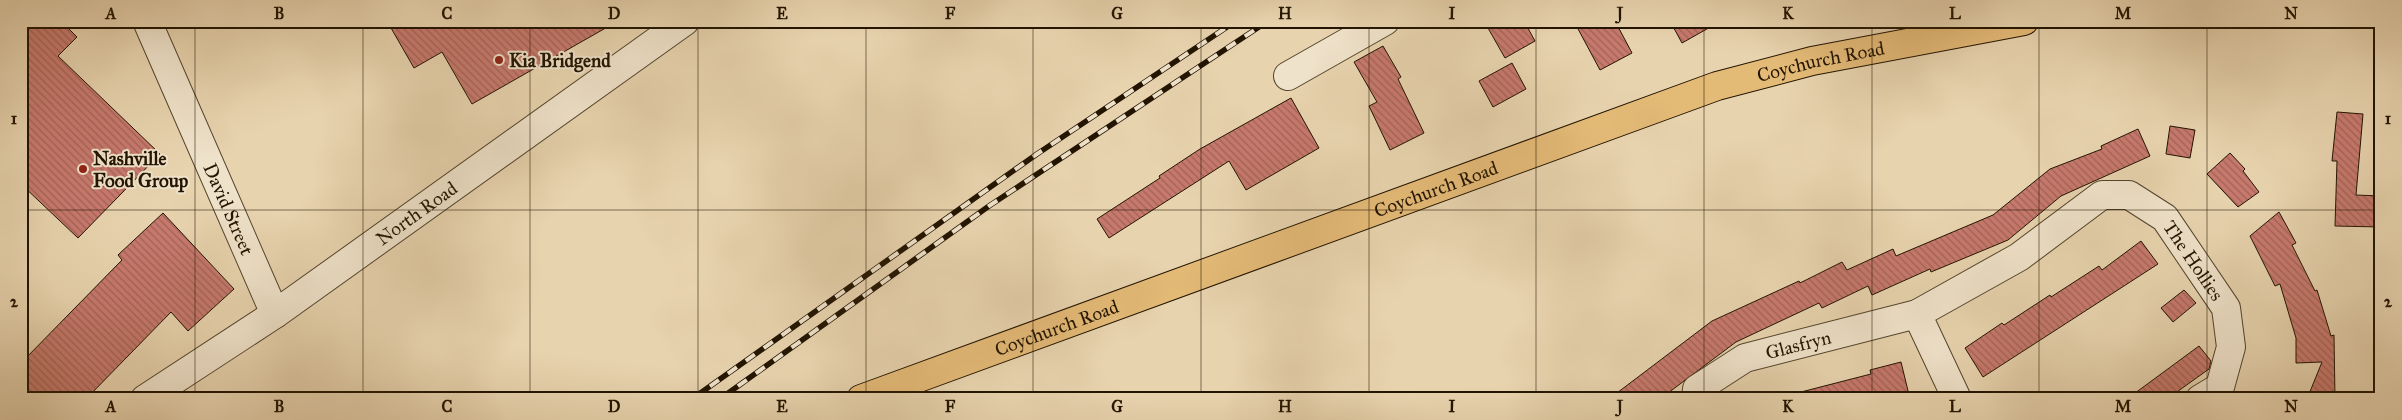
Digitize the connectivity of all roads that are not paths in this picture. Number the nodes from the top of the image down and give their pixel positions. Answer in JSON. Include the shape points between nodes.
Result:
{"nodes":[{"id":1,"x":147,"y":21,"type":"edge"},
{"id":2,"x":685,"y":21,"type":"edge"},
{"id":3,"x":1385,"y":21,"type":"edge"},
{"id":4,"x":2024,"y":21,"type":"edge"},
{"id":5,"x":1288,"y":76,"type":"dead end"},
{"id":6,"x":275,"y":314,"type":"junction"},
{"id":7,"x":1917,"y":314,"type":"junction"},
{"id":8,"x":144,"y":399,"type":"edge"},
{"id":9,"x":860,"y":399,"type":"edge"},
{"id":10,"x":1696,"y":399,"type":"edge"},
{"id":11,"x":1957,"y":399,"type":"edge"},
{"id":12,"x":2200,"y":399,"type":"edge"}],
"edges":[{"from":1,"to":6,"type":"street","name":"David Street"},
{"from":2,"to":6,"type":"street","name":"North Road"},
{"from":3,"to":5,"type":"street"},
{"from":4,"to":9,"type":"main road","name":"Coychurch Road","via":[[1812,61],[1717,86]]},
{"from":6,"to":8,"type":"street","name":"North Road"},
{"from":7,"to":10,"type":"street","name":"Glasfryn","via":[[1745,358],[1697,389]]},
{"from":7,"to":11,"type":"street"},
{"from":7,"to":12,"type":"street","name":"The Hollies","via":[[2019,257],[2102,195],[2129,195],[2165,218],[2226,308],[2231,347],[2220,387]]}]}
